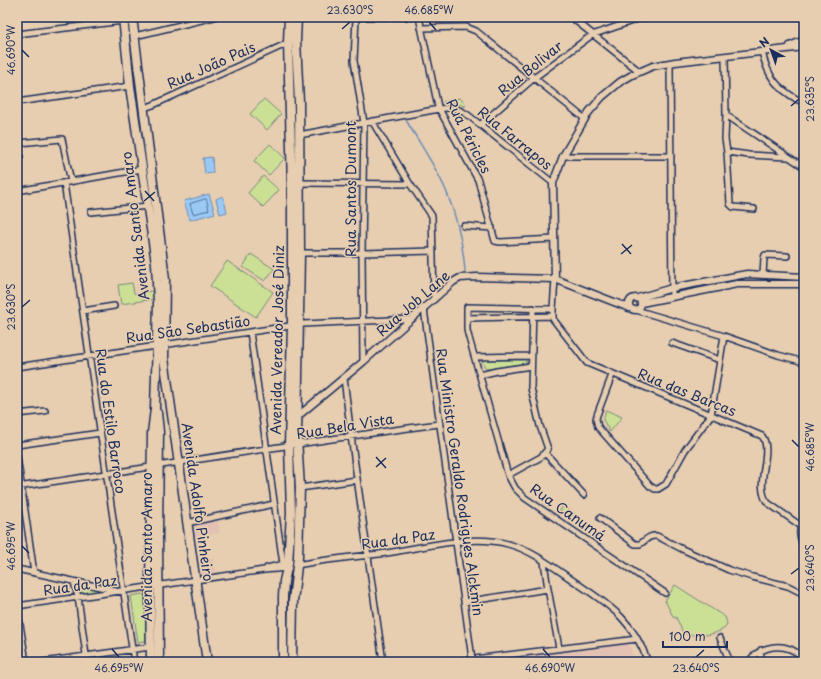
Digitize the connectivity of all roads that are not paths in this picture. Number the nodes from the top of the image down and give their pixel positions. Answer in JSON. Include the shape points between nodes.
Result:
{"nodes":[{"id":1,"x":132,"y":17,"type":"edge"},
{"id":2,"x":214,"y":17,"type":"edge"},
{"id":3,"x":289,"y":17,"type":"edge"},
{"id":4,"x":297,"y":17,"type":"edge"},
{"id":5,"x":348,"y":17,"type":"edge"},
{"id":6,"x":356,"y":17,"type":"edge"},
{"id":7,"x":387,"y":17,"type":"edge"},
{"id":8,"x":419,"y":17,"type":"edge"},
{"id":9,"x":571,"y":17,"type":"edge"},
{"id":10,"x":644,"y":17,"type":"edge"},
{"id":11,"x":123,"y":19,"type":"edge"},
{"id":12,"x":422,"y":28,"type":"junction"},
{"id":13,"x":17,"y":34,"type":"edge"},
{"id":14,"x":592,"y":35,"type":"junction"},
{"id":15,"x":135,"y":36,"type":"junction"},
{"id":16,"x":288,"y":43,"type":"junction"},
{"id":17,"x":803,"y":44,"type":"edge"},
{"id":18,"x":762,"y":52,"type":"junction"},
{"id":19,"x":725,"y":56,"type":"junction"},
{"id":20,"x":670,"y":63,"type":"junction"},
{"id":21,"x":638,"y":71,"type":"junction"},
{"id":22,"x":534,"y":78,"type":"junction"},
{"id":23,"x":130,"y":86,"type":"junction"},
{"id":24,"x":798,"y":100,"type":"dead end"},
{"id":25,"x":17,"y":102,"type":"edge"},
{"id":26,"x":144,"y":108,"type":"junction"},
{"id":27,"x":439,"y":109,"type":"junction"},
{"id":28,"x":726,"y":115,"type":"junction"},
{"id":29,"x":585,"y":119,"type":"junction"},
{"id":30,"x":372,"y":121,"type":"junction"},
{"id":31,"x":364,"y":123,"type":"junction"},
{"id":32,"x":480,"y":125,"type":"junction"},
{"id":33,"x":17,"y":131,"type":"edge"},
{"id":34,"x":299,"y":135,"type":"junction"},
{"id":35,"x":19,"y":143,"type":"junction"},
{"id":36,"x":728,"y":152,"type":"junction"},
{"id":37,"x":563,"y":156,"type":"junction"},
{"id":38,"x":671,"y":156,"type":"junction"},
{"id":39,"x":20,"y":157,"type":"dead end"},
{"id":40,"x":789,"y":157,"type":"junction"},
{"id":41,"x":804,"y":167,"type":"edge"},
{"id":42,"x":142,"y":169,"type":"junction"},
{"id":43,"x":71,"y":182,"type":"junction"},
{"id":44,"x":64,"y":183,"type":"junction"},
{"id":45,"x":299,"y":183,"type":"junction"},
{"id":46,"x":363,"y":183,"type":"junction"},
{"id":47,"x":553,"y":183,"type":"junction"},
{"id":48,"x":410,"y":184,"type":"junction"},
{"id":49,"x":17,"y":191,"type":"edge"},
{"id":50,"x":148,"y":206,"type":"junction"},
{"id":51,"x":754,"y":209,"type":"dead end"},
{"id":52,"x":91,"y":212,"type":"dead end"},
{"id":53,"x":464,"y":226,"type":"dead end"},
{"id":54,"x":492,"y":228,"type":"junction"},
{"id":55,"x":554,"y":239,"type":"junction"},
{"id":56,"x":434,"y":251,"type":"junction"},
{"id":57,"x":300,"y":253,"type":"junction"},
{"id":58,"x":362,"y":253,"type":"junction"},
{"id":59,"x":787,"y":256,"type":"dead end"},
{"id":60,"x":763,"y":275,"type":"junction"},
{"id":61,"x":804,"y":277,"type":"edge"},
{"id":62,"x":555,"y":279,"type":"junction"},
{"id":63,"x":804,"y":284,"type":"edge"},
{"id":64,"x":672,"y":288,"type":"junction"},
{"id":65,"x":672,"y":296,"type":"junction"},
{"id":66,"x":434,"y":299,"type":"junction"},
{"id":67,"x":631,"y":300,"type":"junction"},
{"id":68,"x":640,"y":301,"type":"junction"},
{"id":69,"x":612,"y":302,"type":"junction"},
{"id":70,"x":114,"y":306,"type":"dead end"},
{"id":71,"x":424,"y":308,"type":"junction"},
{"id":72,"x":533,"y":308,"type":"junction"},
{"id":73,"x":553,"y":309,"type":"junction"},
{"id":74,"x":634,"y":309,"type":"junction"},
{"id":75,"x":83,"y":311,"type":"junction"},
{"id":76,"x":553,"y":316,"type":"junction"},
{"id":77,"x":533,"y":317,"type":"junction"},
{"id":78,"x":467,"y":318,"type":"junction"},
{"id":79,"x":412,"y":319,"type":"junction"},
{"id":80,"x":363,"y":321,"type":"junction"},
{"id":81,"x":296,"y":326,"type":"junction"},
{"id":82,"x":250,"y":332,"type":"junction"},
{"id":83,"x":724,"y":336,"type":"junction"},
{"id":84,"x":672,"y":343,"type":"dead end"},
{"id":85,"x":160,"y":346,"type":"junction"},
{"id":86,"x":90,"y":355,"type":"junction"},
{"id":87,"x":531,"y":356,"type":"junction"},
{"id":88,"x":475,"y":357,"type":"junction"},
{"id":89,"x":720,"y":360,"type":"junction"},
{"id":90,"x":363,"y":362,"type":"junction"},
{"id":91,"x":804,"y":362,"type":"edge"},
{"id":92,"x":17,"y":366,"type":"edge"},
{"id":93,"x":531,"y":366,"type":"junction"},
{"id":94,"x":480,"y":375,"type":"junction"},
{"id":95,"x":612,"y":375,"type":"junction"},
{"id":96,"x":344,"y":378,"type":"junction"},
{"id":97,"x":45,"y":410,"type":"dead end"},
{"id":98,"x":17,"y":414,"type":"edge"},
{"id":99,"x":711,"y":415,"type":"junction"},
{"id":100,"x":298,"y":416,"type":"junction"},
{"id":101,"x":439,"y":424,"type":"junction"},
{"id":102,"x":100,"y":434,"type":"junction"},
{"id":103,"x":350,"y":436,"type":"junction"},
{"id":104,"x":17,"y":445,"type":"edge"},
{"id":105,"x":293,"y":446,"type":"junction"},
{"id":106,"x":266,"y":450,"type":"junction"},
{"id":107,"x":545,"y":453,"type":"junction"},
{"id":108,"x":17,"y":456,"type":"edge"},
{"id":109,"x":179,"y":463,"type":"junction"},
{"id":110,"x":155,"y":466,"type":"junction"},
{"id":111,"x":107,"y":473,"type":"junction"},
{"id":112,"x":508,"y":475,"type":"junction"},
{"id":113,"x":357,"y":480,"type":"junction"},
{"id":114,"x":19,"y":486,"type":"edge"},
{"id":115,"x":300,"y":488,"type":"junction"},
{"id":116,"x":584,"y":495,"type":"dead end"},
{"id":117,"x":274,"y":504,"type":"junction"},
{"id":118,"x":600,"y":518,"type":"dead end"},
{"id":119,"x":187,"y":523,"type":"junction"},
{"id":120,"x":803,"y":525,"type":"edge"},
{"id":121,"x":456,"y":542,"type":"junction"},
{"id":122,"x":804,"y":547,"type":"edge"},
{"id":123,"x":368,"y":555,"type":"junction"},
{"id":124,"x":544,"y":562,"type":"junction"},
{"id":125,"x":289,"y":565,"type":"junction"},
{"id":126,"x":17,"y":569,"type":"edge"},
{"id":127,"x":34,"y":573,"type":"junction"},
{"id":128,"x":196,"y":580,"type":"junction"},
{"id":129,"x":74,"y":582,"type":"junction"},
{"id":130,"x":154,"y":586,"type":"junction"},
{"id":131,"x":548,"y":589,"type":"junction"},
{"id":132,"x":121,"y":591,"type":"junction"},
{"id":133,"x":665,"y":593,"type":"dead end"},
{"id":134,"x":804,"y":594,"type":"edge"},
{"id":135,"x":78,"y":597,"type":"junction"},
{"id":136,"x":464,"y":602,"type":"junction"},
{"id":137,"x":17,"y":606,"type":"edge"},
{"id":138,"x":720,"y":638,"type":"dead end"},
{"id":139,"x":637,"y":639,"type":"junction"},
{"id":140,"x":155,"y":646,"type":"junction"},
{"id":141,"x":560,"y":648,"type":"junction"},
{"id":142,"x":132,"y":649,"type":"junction"},
{"id":143,"x":761,"y":650,"type":"junction"},
{"id":144,"x":86,"y":655,"type":"junction"},
{"id":145,"x":804,"y":657,"type":"edge"},
{"id":146,"x":472,"y":659,"type":"junction"},
{"id":147,"x":26,"y":662,"type":"edge"},
{"id":148,"x":43,"y":662,"type":"edge"},
{"id":149,"x":87,"y":662,"type":"edge"},
{"id":150,"x":134,"y":662,"type":"edge"},
{"id":151,"x":151,"y":662,"type":"edge"},
{"id":152,"x":159,"y":662,"type":"edge"},
{"id":153,"x":207,"y":662,"type":"edge"},
{"id":154,"x":283,"y":662,"type":"edge"},
{"id":155,"x":292,"y":662,"type":"edge"},
{"id":156,"x":383,"y":662,"type":"edge"},
{"id":157,"x":450,"y":662,"type":"edge"},
{"id":158,"x":648,"y":662,"type":"edge"},
{"id":159,"x":730,"y":662,"type":"edge"},
{"id":160,"x":749,"y":662,"type":"edge"},
{"id":161,"x":760,"y":662,"type":"edge"}],
"edges":[{"from":1,"to":15,"type":"main road","name":"Avenida Santo Amaro"},
{"from":2,"to":15,"type":"street"},
{"from":3,"to":16,"type":"main road","name":"Avenida Vereador José Diniz"},
{"from":4,"to":5,"type":"street"},
{"from":4,"to":34,"type":"main road","name":"Avenida Vereador José Diniz"},
{"from":5,"to":6,"type":"street"},
{"from":6,"to":7,"type":"street"},
{"from":6,"to":31,"type":"street","name":"Rua Santos Dumont","via":[[354,61]]},
{"from":7,"to":8,"type":"street"},
{"from":8,"to":12,"type":"street","name":"Rua Péricles"},
{"from":9,"to":14,"type":"street"},
{"from":10,"to":14,"type":"street","name":"Rua Bolivar"},
{"from":11,"to":13,"type":"street"},
{"from":11,"to":23,"type":"main road","name":"Avenida Santo Amaro"},
{"from":12,"to":22,"type":"street","via":[[471,28]]},
{"from":12,"to":27,"type":"street","name":"Rua Péricles"},
{"from":14,"to":21,"type":"street"},
{"from":14,"to":22,"type":"street","name":"Rua Bolivar"},
{"from":15,"to":26,"type":"main road","name":"Avenida Santo Amaro"},
{"from":16,"to":26,"type":"street","name":"Rua João Pais"},
{"from":16,"to":81,"type":"main road","name":"Avenida Vereador José Diniz"},
{"from":17,"to":18,"type":"street"},
{"from":18,"to":19,"type":"street"},
{"from":18,"to":24,"type":"street","via":[[766,67],[774,81],[782,90]]},
{"from":19,"to":20,"type":"street"},
{"from":19,"to":28,"type":"street"},
{"from":20,"to":21,"type":"street"},
{"from":20,"to":38,"type":"street"},
{"from":21,"to":29,"type":"street","via":[[602,97]]},
{"from":22,"to":29,"type":"street"},
{"from":22,"to":32,"type":"street","name":"Rua Bolivar"},
{"from":23,"to":25,"type":"street"},
{"from":23,"to":42,"type":"main road","name":"Avenida Santo Amaro"},
{"from":26,"to":85,"type":"main road","name":"Avenida Santo Amaro","via":[[164,280]]},
{"from":27,"to":30,"type":"street","name":"Rua Farrapos"},
{"from":27,"to":32,"type":"street","name":"Rua Farrapos","via":[[461,110]]},
{"from":27,"to":54,"type":"street","name":"Rua Péricles","via":[[478,180]]},
{"from":28,"to":36,"type":"street","via":[[725,134]]},
{"from":28,"to":40,"type":"street"},
{"from":29,"to":37,"type":"street"},
{"from":30,"to":31,"type":"street","name":"Rua Farrapos"},
{"from":30,"to":48,"type":"street"},
{"from":31,"to":34,"type":"street","name":"Rua Farrapos"},
{"from":31,"to":46,"type":"street","name":"Rua Santos Dumont"},
{"from":32,"to":47,"type":"street","name":"Rua Farrapos"},
{"from":33,"to":35,"type":"street"},
{"from":34,"to":45,"type":"main road","name":"Avenida Vereador José Diniz"},
{"from":35,"to":39,"type":"street"},
{"from":35,"to":43,"type":"street","via":[[62,139]]},
{"from":36,"to":40,"type":"street"},
{"from":36,"to":51,"type":"street","via":[[730,204],[733,207]]},
{"from":37,"to":38,"type":"street"},
{"from":37,"to":47,"type":"street"},
{"from":38,"to":64,"type":"street"},
{"from":40,"to":41,"type":"street"},
{"from":42,"to":43,"type":"street"},
{"from":42,"to":50,"type":"main road","name":"Avenida Santo Amaro"},
{"from":43,"to":44,"type":"street"},
{"from":44,"to":49,"type":"street"},
{"from":44,"to":75,"type":"street","name":"Rua do Estilo Barroco"},
{"from":45,"to":46,"type":"street"},
{"from":45,"to":57,"type":"main road","name":"Avenida Vereador José Diniz"},
{"from":46,"to":48,"type":"street"},
{"from":46,"to":58,"type":"street","name":"Rua Santos Dumont"},
{"from":47,"to":55,"type":"street"},
{"from":48,"to":56,"type":"street","via":[[432,216]]},
{"from":50,"to":52,"type":"street"},
{"from":50,"to":85,"type":"main road","name":"Avenida Santo Amaro","via":[[156,270]]},
{"from":53,"to":54,"type":"street"},
{"from":54,"to":55,"type":"street","name":"Rua Péricles","via":[[496,242]]},
{"from":55,"to":62,"type":"street"},
{"from":56,"to":58,"type":"street"},
{"from":56,"to":66,"type":"street"},
{"from":57,"to":58,"type":"street"},
{"from":57,"to":81,"type":"main road","name":"Avenida Vereador José Diniz"},
{"from":58,"to":80,"type":"street","name":"Rua Santos Dumont"},
{"from":59,"to":60,"type":"street","via":[[765,255]]},
{"from":60,"to":61,"type":"street"},
{"from":60,"to":64,"type":"street","via":[[736,276]]},
{"from":62,"to":66,"type":"street","name":"Rua Job Lane","via":[[460,278]]},
{"from":62,"to":69,"type":"street","name":"Rua Job Lane"},
{"from":62,"to":73,"type":"street"},
{"from":63,"to":65,"type":"street","via":[[737,284]]},
{"from":64,"to":65,"type":"street"},
{"from":64,"to":68,"type":"street"},
{"from":65,"to":68,"type":"street"},
{"from":66,"to":71,"type":"street","name":"Rua Job Lane"},
{"from":67,"to":68,"type":"street","via":[[634,298]]},
{"from":67,"to":69,"type":"street","name":"Rua Job Lane"},
{"from":67,"to":74,"type":"street","via":[[629,304]]},
{"from":68,"to":74,"type":"street","via":[[640,308]]},
{"from":69,"to":74,"type":"street","name":"Rua Job Lane"},
{"from":70,"to":75,"type":"street"},
{"from":71,"to":79,"type":"street","name":"Rua Job Lane"},
{"from":71,"to":101,"type":"street","name":"Rua Ministro Geraldo Rodrigues Alckmin"},
{"from":72,"to":73,"type":"street"},
{"from":72,"to":77,"type":"street"},
{"from":72,"to":78,"type":"street","name":"Rua Canumá","via":[[467,307]]},
{"from":73,"to":76,"type":"street"},
{"from":74,"to":83,"type":"street","name":"Rua Job Lane"},
{"from":75,"to":86,"type":"street","name":"Rua do Estilo Barroco"},
{"from":76,"to":77,"type":"street"},
{"from":76,"to":95,"type":"street","name":"Rua das Barcas","via":[[556,324],[587,363]]},
{"from":77,"to":78,"type":"street"},
{"from":77,"to":87,"type":"street"},
{"from":78,"to":88,"type":"street","name":"Rua Canumá","via":[[467,330]]},
{"from":79,"to":80,"type":"street","name":"Rua São Sebastião"},
{"from":79,"to":90,"type":"street","name":"Rua Job Lane"},
{"from":80,"to":81,"type":"street","name":"Rua São Sebastião"},
{"from":80,"to":90,"type":"street","name":"Rua Santos Dumont"},
{"from":81,"to":82,"type":"street","name":"Rua São Sebastião"},
{"from":81,"to":100,"type":"main road","name":"Avenida Vereador José Diniz"},
{"from":81,"to":105,"type":"main road","name":"Avenida Vereador José Diniz"},
{"from":82,"to":85,"type":"street","name":"Rua São Sebastião"},
{"from":82,"to":106,"type":"street"},
{"from":83,"to":89,"type":"street"},
{"from":83,"to":91,"type":"street","name":"Rua Job Lane"},
{"from":84,"to":89,"type":"street"},
{"from":85,"to":86,"type":"street","name":"Rua São Sebastião"},
{"from":85,"to":109,"type":"main road","name":"Avenida Adolfo Pinheiro"},
{"from":85,"to":110,"type":"main road","name":"Avenida Santo Amaro","via":[[153,424]]},
{"from":86,"to":92,"type":"street","name":"Rua São Sebastião"},
{"from":86,"to":102,"type":"street","name":"Rua do Estilo Barroco"},
{"from":87,"to":88,"type":"street"},
{"from":87,"to":93,"type":"street"},
{"from":88,"to":94,"type":"street","name":"Rua Canumá"},
{"from":89,"to":99,"type":"street"},
{"from":90,"to":96,"type":"street","name":"Rua Job Lane"},
{"from":93,"to":94,"type":"street"},
{"from":93,"to":107,"type":"street","via":[[531,388],[548,447]]},
{"from":94,"to":112,"type":"street","name":"Rua Canumá"},
{"from":95,"to":99,"type":"street","name":"Rua das Barcas"},
{"from":95,"to":99,"type":"street","via":[[597,415],[598,427],[655,489],[662,487],[669,480],[685,450]]},
{"from":96,"to":100,"type":"street","name":"Rua Job Lane"},
{"from":96,"to":103,"type":"street"},
{"from":97,"to":98,"type":"street"},
{"from":99,"to":120,"type":"street","name":"Rua das Barcas","via":[[756,432],[764,438],[765,500]]},
{"from":100,"to":105,"type":"main road","name":"Avenida Vereador José Diniz"},
{"from":101,"to":103,"type":"street","name":"Rua Bela Vista"},
{"from":101,"to":121,"type":"street","name":"Rua Ministro Geraldo Rodrigues Alckmin"},
{"from":102,"to":104,"type":"street"},
{"from":102,"to":111,"type":"street","name":"Rua do Estilo Barroco"},
{"from":103,"to":105,"type":"street","name":"Rua Bela Vista"},
{"from":103,"to":113,"type":"street"},
{"from":105,"to":106,"type":"street","name":"Rua Bela Vista"},
{"from":105,"to":115,"type":"main road","name":"Avenida Vereador José Diniz"},
{"from":105,"to":125,"type":"main road","name":"Avenida Vereador José Diniz"},
{"from":106,"to":109,"type":"street","name":"Rua Bela Vista"},
{"from":106,"to":117,"type":"street"},
{"from":107,"to":112,"type":"street"},
{"from":107,"to":116,"type":"street"},
{"from":108,"to":114,"type":"street"},
{"from":109,"to":110,"type":"street","name":"Rua Bela Vista"},
{"from":109,"to":119,"type":"main road","name":"Avenida Adolfo Pinheiro"},
{"from":110,"to":111,"type":"street","name":"Rua Bela Vista"},
{"from":110,"to":130,"type":"main road","name":"Avenida Santo Amaro"},
{"from":111,"to":114,"type":"street","name":"Rua Bela Vista"},
{"from":111,"to":132,"type":"street","name":"Rua do Estilo Barroco"},
{"from":112,"to":133,"type":"street","name":"Rua Canumá","via":[[515,488],[525,498]]},
{"from":113,"to":115,"type":"street"},
{"from":113,"to":123,"type":"street"},
{"from":114,"to":127,"type":"street"},
{"from":115,"to":125,"type":"main road","name":"Avenida Vereador José Diniz","via":[[298,557]]},
{"from":117,"to":119,"type":"street"},
{"from":117,"to":125,"type":"street"},
{"from":118,"to":134,"type":"street","via":[[635,544],[640,544],[652,535],[657,536],[729,570],[788,586]]},
{"from":119,"to":128,"type":"main road","name":"Avenida Adolfo Pinheiro"},
{"from":120,"to":122,"type":"street","via":[[800,535]]},
{"from":121,"to":123,"type":"street","name":"Rua da Paz"},
{"from":121,"to":124,"type":"street","name":"Rua da Paz","via":[[495,541],[520,548]]},
{"from":121,"to":136,"type":"street","name":"Rua Ministro Geraldo Rodrigues Alckmin"},
{"from":123,"to":125,"type":"street","name":"Rua da Paz"},
{"from":123,"to":156,"type":"street"},
{"from":124,"to":131,"type":"street"},
{"from":124,"to":139,"type":"street","name":"Rua da Paz","via":[[608,604],[630,626]]},
{"from":125,"to":128,"type":"street","name":"Rua da Paz"},
{"from":125,"to":154,"type":"main road","name":"Avenida Vereador José Diniz","via":[[283,597]]},
{"from":125,"to":155,"type":"main road","name":"Avenida Vereador José Diniz","via":[[293,601]]},
{"from":126,"to":127,"type":"street"},
{"from":127,"to":129,"type":"street"},
{"from":128,"to":130,"type":"street","name":"Rua da Paz"},
{"from":128,"to":153,"type":"main road","name":"Avenida Adolfo Pinheiro"},
{"from":129,"to":132,"type":"street"},
{"from":129,"to":135,"type":"street"},
{"from":130,"to":132,"type":"street","name":"Rua da Paz"},
{"from":130,"to":140,"type":"main road","name":"Avenida Santo Amaro"},
{"from":131,"to":136,"type":"street"},
{"from":131,"to":141,"type":"street"},
{"from":132,"to":135,"type":"street","name":"Rua da Paz"},
{"from":132,"to":142,"type":"street","name":"Rua do Estilo Barroco"},
{"from":135,"to":137,"type":"street","name":"Rua da Paz"},
{"from":135,"to":144,"type":"street"},
{"from":136,"to":146,"type":"street","name":"Rua Ministro Geraldo Rodrigues Alckmin"},
{"from":137,"to":147,"type":"street"},
{"from":138,"to":159,"type":"street"},
{"from":139,"to":141,"type":"street"},
{"from":139,"to":158,"type":"street","name":"Rua da Paz"},
{"from":140,"to":142,"type":"street"},
{"from":140,"to":151,"type":"main road","name":"Avenida Santo Amaro"},
{"from":140,"to":152,"type":"main road","name":"Avenida Santo Amaro"},
{"from":141,"to":146,"type":"street"},
{"from":142,"to":144,"type":"street"},
{"from":142,"to":150,"type":"street","name":"Rua do Estilo Barroco"},
{"from":143,"to":145,"type":"street","via":[[783,647]]},
{"from":143,"to":160,"type":"street"},
{"from":143,"to":161,"type":"street"},
{"from":144,"to":148,"type":"street"},
{"from":144,"to":149,"type":"street"},
{"from":146,"to":157,"type":"street"}]}
